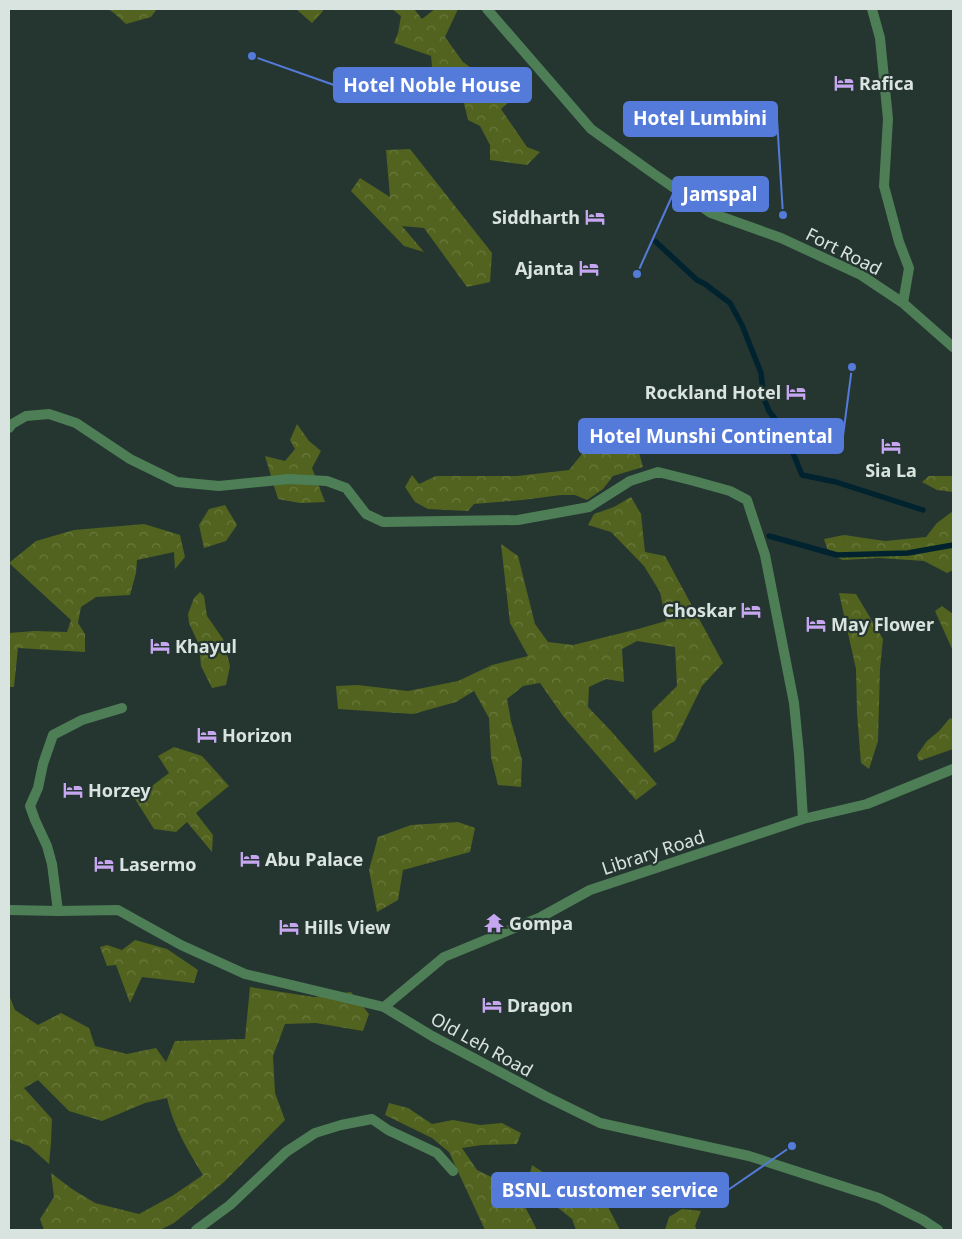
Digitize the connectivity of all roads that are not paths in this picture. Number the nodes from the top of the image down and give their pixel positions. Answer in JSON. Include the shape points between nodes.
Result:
{"nodes":[{"id":1,"x":486,"y":9,"type":"edge"},
{"id":2,"x":872,"y":9,"type":"edge"},
{"id":3,"x":903,"y":303,"type":"junction"},
{"id":4,"x":953,"y":347,"type":"edge"},
{"id":5,"x":9,"y":428,"type":"edge"},
{"id":6,"x":122,"y":708,"type":"dead end"},
{"id":7,"x":953,"y":769,"type":"edge"},
{"id":8,"x":803,"y":819,"type":"junction"},
{"id":9,"x":9,"y":910,"type":"edge"},
{"id":10,"x":58,"y":911,"type":"junction"},
{"id":11,"x":384,"y":1007,"type":"junction"},
{"id":12,"x":453,"y":1171,"type":"dead end"},
{"id":13,"x":196,"y":1230,"type":"edge"},
{"id":14,"x":938,"y":1230,"type":"edge"}],
"edges":[{"from":1,"to":3,"type":"street","name":"Fort Road","via":[[591,129],[654,174],[711,213],[781,238],[862,275]]},
{"from":2,"to":3,"type":"street","via":[[880,38],[888,120],[884,186],[898,242],[910,268]]},
{"from":3,"to":4,"type":"street","name":"Fort Road"},
{"from":5,"to":8,"type":"street","via":[[26,416],[48,414],[58,417],[76,423],[130,459],[178,482],[219,486],[289,479],[326,481],[346,488],[366,514],[383,522],[518,520],[589,507],[630,481],[658,472],[730,491],[747,500],[765,555],[794,703]]},
{"from":6,"to":10,"type":"street","via":[[82,720],[54,735],[43,764],[30,806],[48,846]]},
{"from":7,"to":8,"type":"street","name":"Library Road","via":[[867,804]]},
{"from":8,"to":11,"type":"street","name":"Library Road","via":[[590,890],[541,917],[444,957]]},
{"from":9,"to":10,"type":"street","name":"Old Leh Road"},
{"from":10,"to":11,"type":"street","name":"Old Leh Road","via":[[118,910],[181,945],[245,974]]},
{"from":11,"to":14,"type":"street","name":"Old Leh Road","via":[[432,1036],[600,1122],[749,1156],[880,1198]]},
{"from":12,"to":13,"type":"street","via":[[437,1153],[372,1119],[341,1125],[315,1133],[286,1152],[230,1205]]}]}
